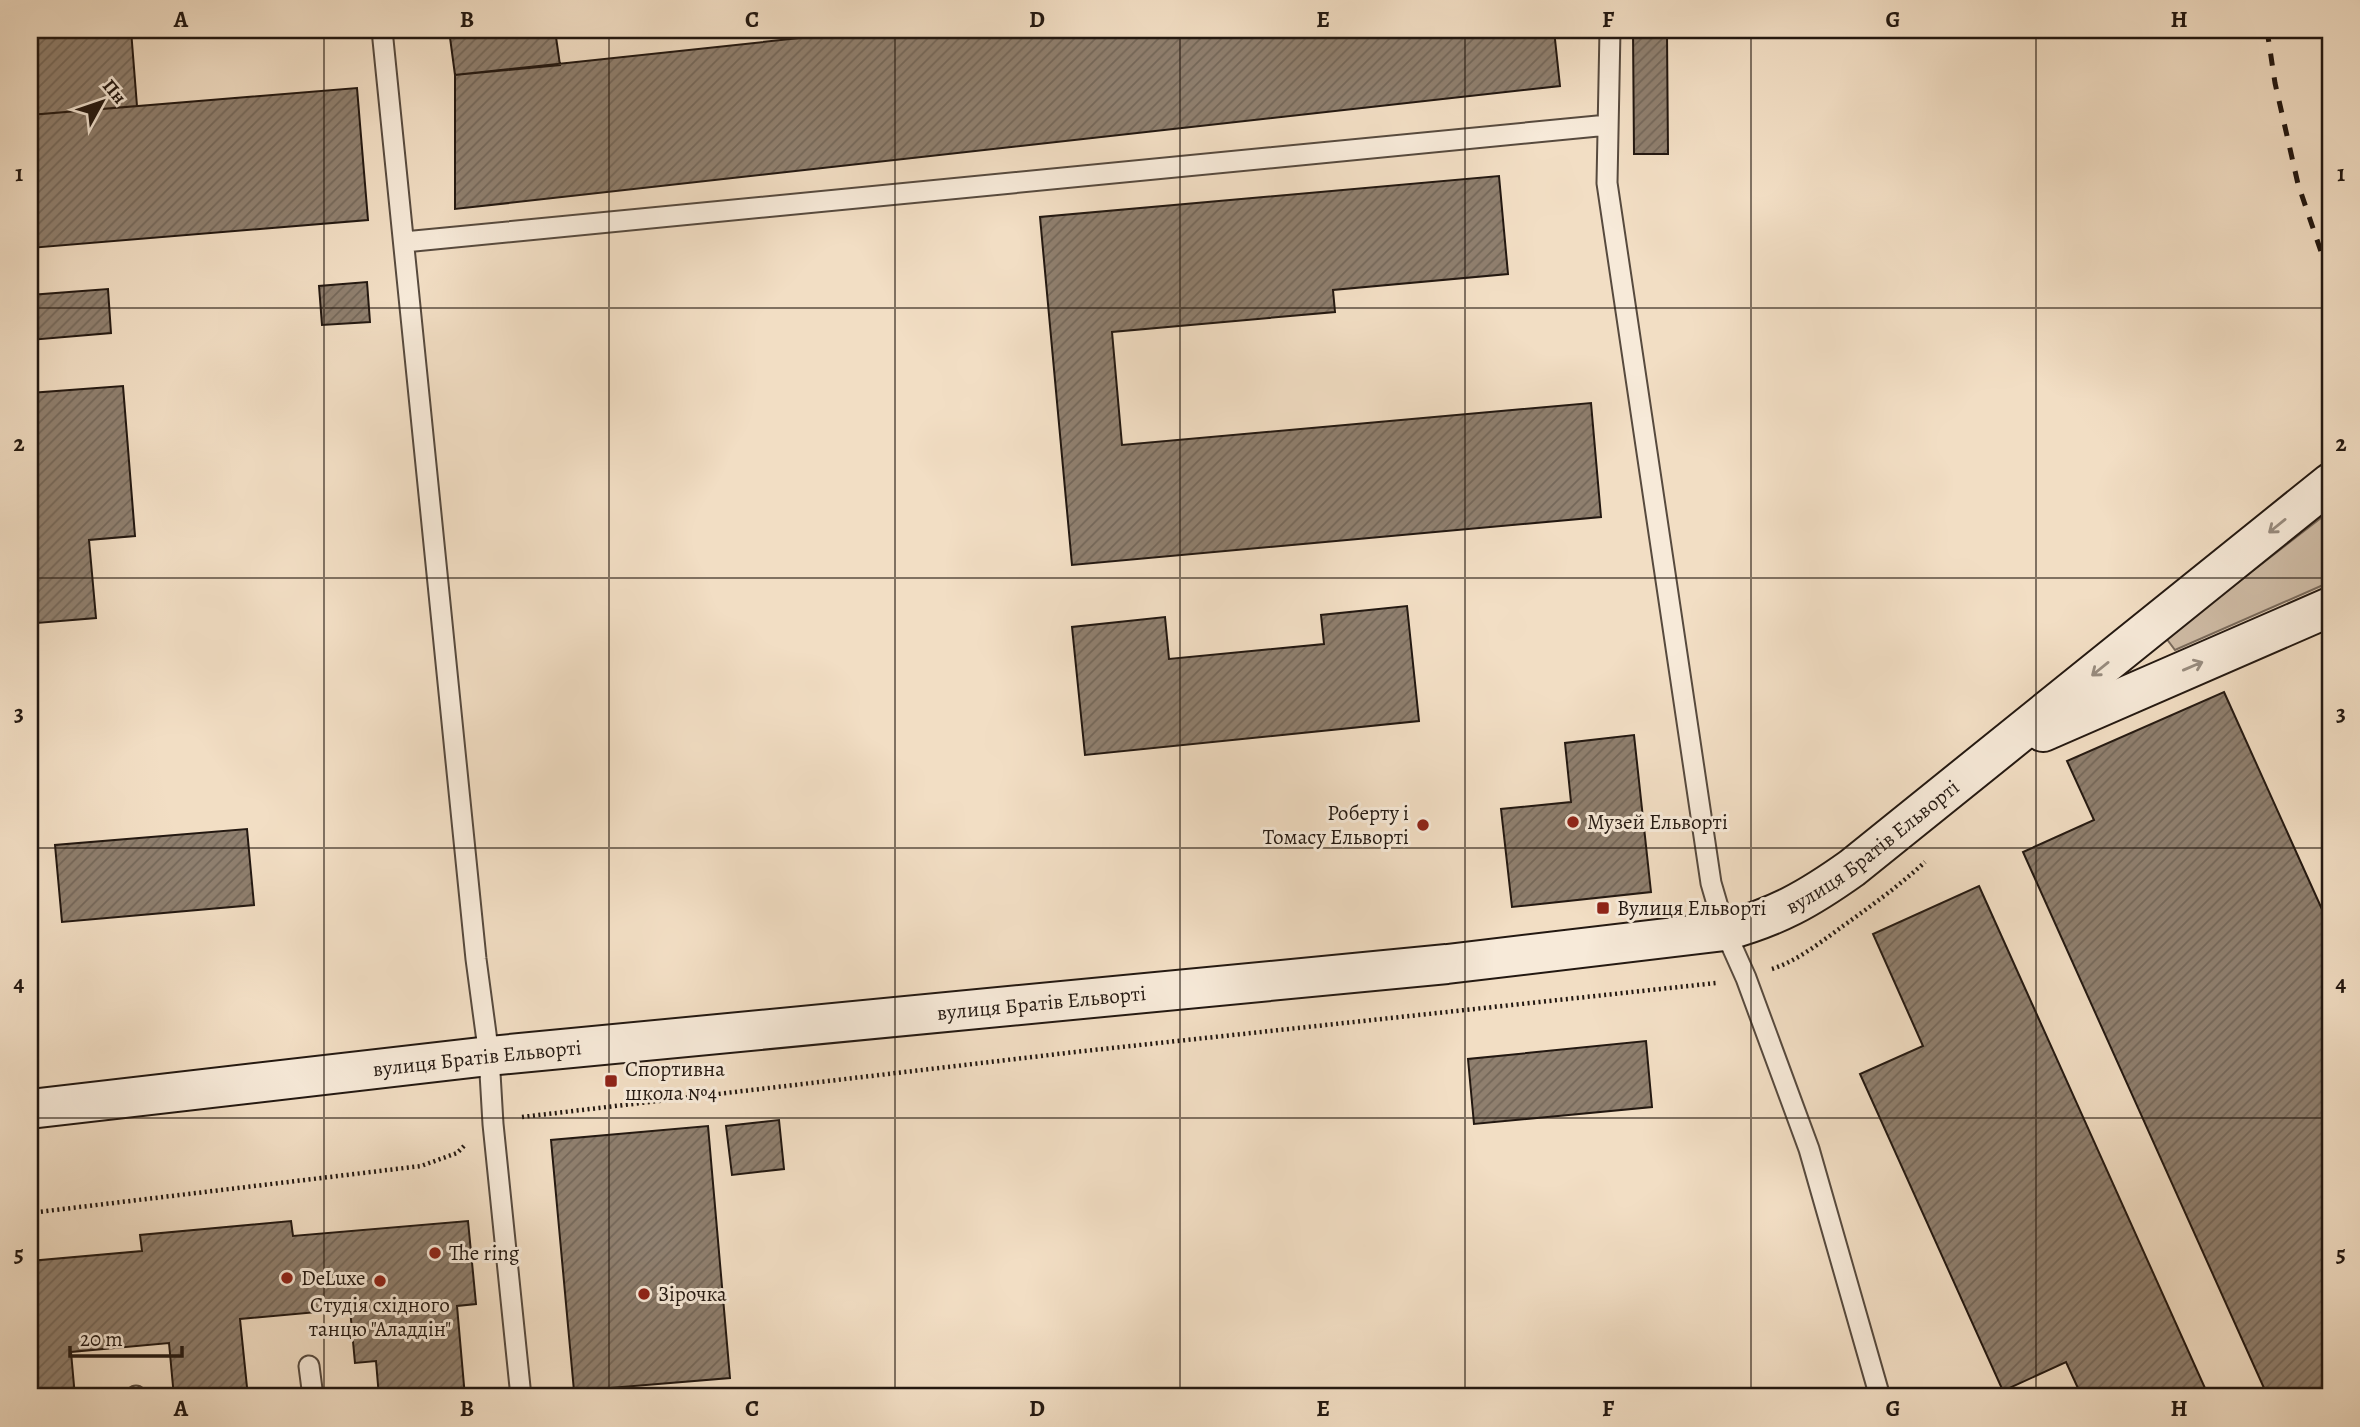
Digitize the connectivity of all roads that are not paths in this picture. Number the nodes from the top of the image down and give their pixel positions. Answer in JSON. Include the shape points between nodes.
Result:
{"nodes":[{"id":1,"x":382,"y":30,"type":"edge"},
{"id":2,"x":1610,"y":30,"type":"edge"},
{"id":3,"x":1608,"y":125,"type":"junction"},
{"id":4,"x":404,"y":242,"type":"junction"},
{"id":5,"x":2330,"y":484,"type":"edge"},
{"id":6,"x":2330,"y":607,"type":"edge"},
{"id":7,"x":1996,"y":752,"type":"junction"},
{"id":8,"x":1725,"y":932,"type":"junction"},
{"id":9,"x":489,"y":1056,"type":"junction"},
{"id":10,"x":30,"y":1110,"type":"edge"},
{"id":11,"x":309,"y":1366,"type":"dead end"},
{"id":12,"x":313,"y":1397,"type":"edge"},
{"id":13,"x":521,"y":1397,"type":"edge"},
{"id":14,"x":1880,"y":1397,"type":"edge"}],
"edges":[{"from":1,"to":4,"type":"lane"},
{"from":2,"to":3,"type":"lane"},
{"from":3,"to":4,"type":"lane"},
{"from":3,"to":8,"type":"lane","via":[[1606,183],[1712,883]]},
{"from":4,"to":9,"type":"lane"},
{"from":5,"to":7,"type":"main road","name":"вулиця Братів Ельворті","one_way":true},
{"from":7,"to":6,"type":"main road","name":"вулиця Братів Ельворті","one_way":true},
{"from":7,"to":8,"type":"main road","name":"вулиця Братів Ельворті","via":[[1810,898],[1765,920]]},
{"from":8,"to":9,"type":"main road","name":"вулиця Братів Ельворті","via":[[1447,964]]},
{"from":8,"to":14,"type":"lane","via":[[1809,1149]]},
{"from":9,"to":10,"type":"main road","name":"вулиця Братів Ельворті"},
{"from":9,"to":13,"type":"lane"},
{"from":11,"to":12,"type":"lane"}]}
